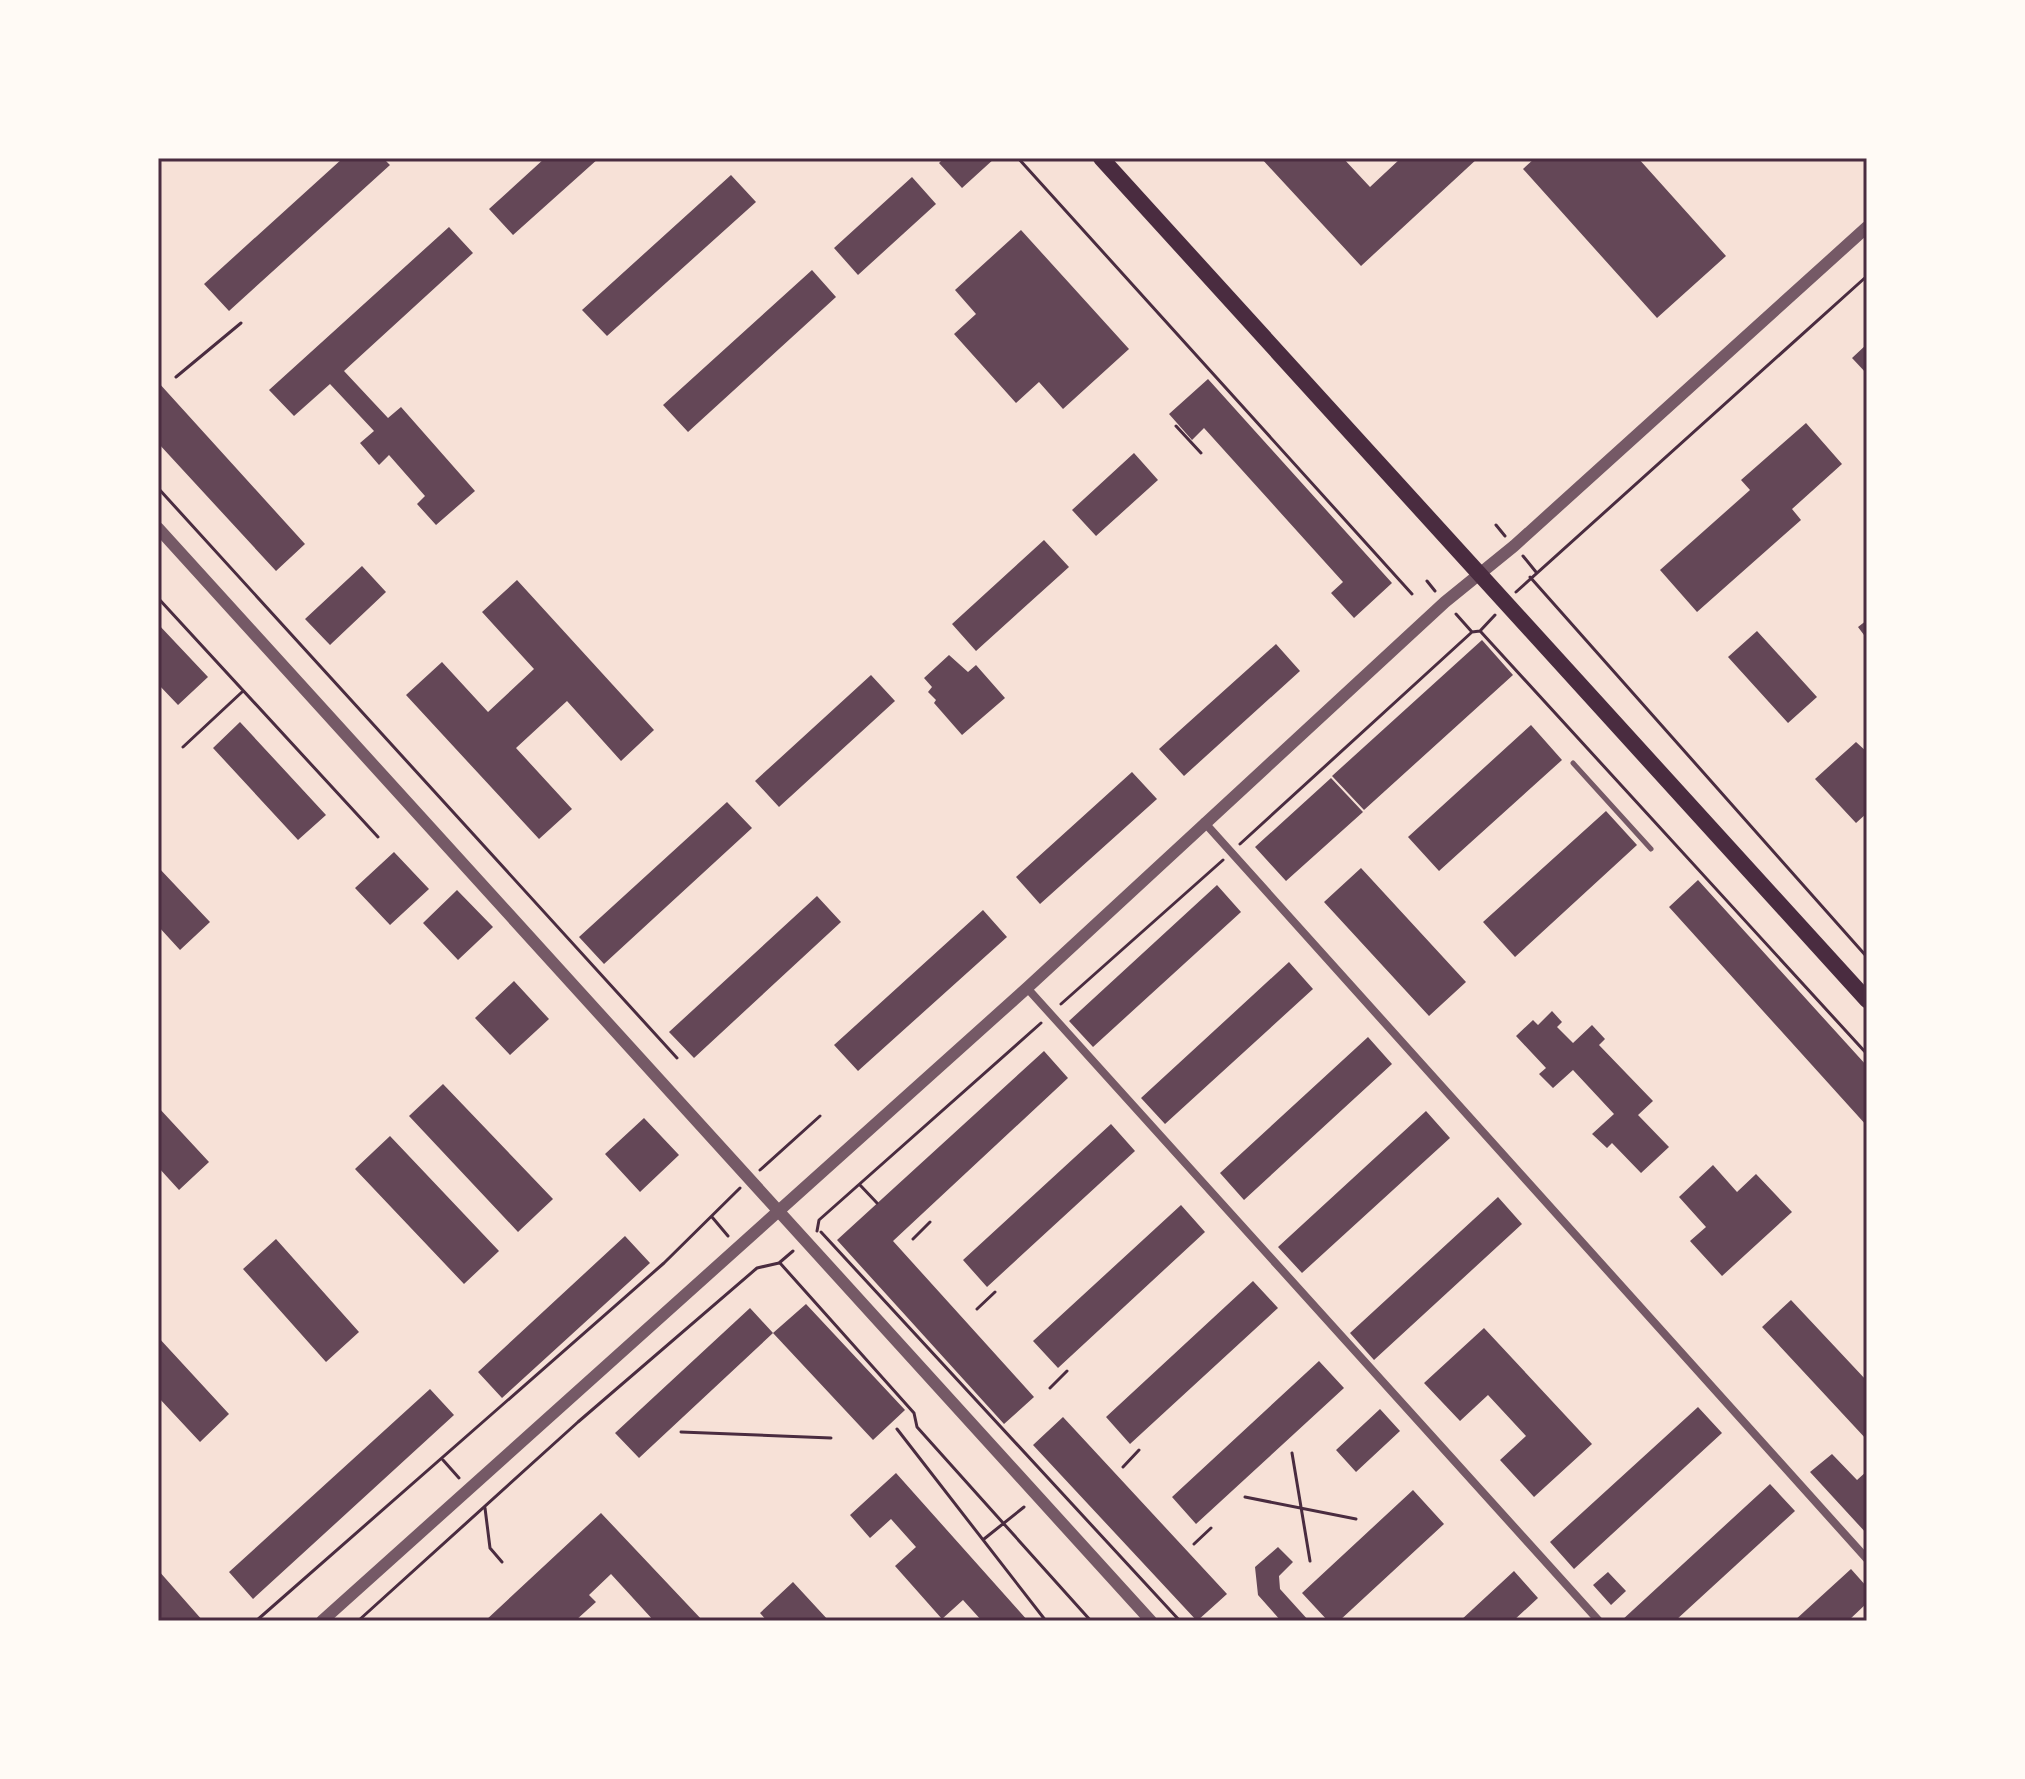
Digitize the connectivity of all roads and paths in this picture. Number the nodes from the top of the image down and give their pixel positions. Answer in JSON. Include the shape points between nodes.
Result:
{"nodes":[{"id":1,"x":1018,"y":158,"type":"edge"},
{"id":2,"x":1101,"y":158,"type":"edge"},
{"id":3,"x":1867,"y":227,"type":"edge"},
{"id":4,"x":1867,"y":276,"type":"edge"},
{"id":5,"x":241,"y":323,"type":"dead end"},
{"id":6,"x":176,"y":377,"type":"dead end"},
{"id":7,"x":1176,"y":426,"type":"dead end"},
{"id":8,"x":1201,"y":453,"type":"dead end"},
{"id":9,"x":158,"y":488,"type":"edge"},
{"id":10,"x":158,"y":528,"type":"edge"},
{"id":11,"x":1481,"y":574,"type":"junction"},
{"id":12,"x":1530,"y":577,"type":"junction"},
{"id":13,"x":1412,"y":594,"type":"dead end"},
{"id":14,"x":158,"y":598,"type":"edge"},
{"id":15,"x":1507,"y":602,"type":"junction"},
{"id":16,"x":1480,"y":631,"type":"junction"},
{"id":17,"x":242,"y":692,"type":"junction"},
{"id":18,"x":183,"y":747,"type":"dead end"},
{"id":19,"x":1573,"y":763,"type":"dead end"},
{"id":20,"x":1204,"y":822,"type":"junction"},
{"id":21,"x":378,"y":837,"type":"dead end"},
{"id":22,"x":1651,"y":849,"type":"dead end"},
{"id":23,"x":1231,"y":853,"type":"junction"},
{"id":24,"x":1867,"y":957,"type":"edge"},
{"id":25,"x":1027,"y":988,"type":"junction"},
{"id":26,"x":1867,"y":1000,"type":"edge"},
{"id":27,"x":1050,"y":1014,"type":"junction"},
{"id":28,"x":1867,"y":1054,"type":"edge"},
{"id":29,"x":677,"y":1058,"type":"dead end"},
{"id":30,"x":820,"y":1116,"type":"dead end"},
{"id":31,"x":749,"y":1179,"type":"junction"},
{"id":32,"x":860,"y":1185,"type":"junction"},
{"id":33,"x":877,"y":1203,"type":"dead end"},
{"id":34,"x":779,"y":1212,"type":"junction"},
{"id":35,"x":930,"y":1222,"type":"dead end"},
{"id":36,"x":818,"y":1229,"type":"junction"},
{"id":37,"x":913,"y":1239,"type":"dead end"},
{"id":38,"x":804,"y":1242,"type":"junction"},
{"id":39,"x":779,"y":1263,"type":"junction"},
{"id":40,"x":995,"y":1292,"type":"dead end"},
{"id":41,"x":977,"y":1309,"type":"dead end"},
{"id":42,"x":1067,"y":1371,"type":"dead end"},
{"id":43,"x":1050,"y":1388,"type":"dead end"},
{"id":44,"x":897,"y":1429,"type":"dead end"},
{"id":45,"x":681,"y":1432,"type":"dead end"},
{"id":46,"x":831,"y":1438,"type":"dead end"},
{"id":47,"x":1139,"y":1450,"type":"dead end"},
{"id":48,"x":1292,"y":1453,"type":"dead end"},
{"id":49,"x":443,"y":1460,"type":"junction"},
{"id":50,"x":1123,"y":1467,"type":"dead end"},
{"id":51,"x":470,"y":1490,"type":"junction"},
{"id":52,"x":1036,"y":1496,"type":"junction"},
{"id":53,"x":1245,"y":1497,"type":"dead end"},
{"id":54,"x":1301,"y":1505,"type":"junction"},
{"id":55,"x":485,"y":1506,"type":"junction"},
{"id":56,"x":1356,"y":1519,"type":"dead end"},
{"id":57,"x":1003,"y":1525,"type":"junction"},
{"id":58,"x":1211,"y":1528,"type":"dead end"},
{"id":59,"x":984,"y":1539,"type":"junction"},
{"id":60,"x":1194,"y":1544,"type":"dead end"},
{"id":61,"x":1867,"y":1559,"type":"edge"},
{"id":62,"x":1310,"y":1561,"type":"dead end"},
{"id":63,"x":502,"y":1562,"type":"dead end"},
{"id":64,"x":256,"y":1621,"type":"edge"},
{"id":65,"x":322,"y":1621,"type":"edge"},
{"id":66,"x":358,"y":1621,"type":"edge"},
{"id":67,"x":1046,"y":1621,"type":"edge"},
{"id":68,"x":1091,"y":1621,"type":"edge"},
{"id":69,"x":1151,"y":1621,"type":"edge"},
{"id":70,"x":1180,"y":1621,"type":"edge"},
{"id":71,"x":1599,"y":1621,"type":"edge"}],
"edges":[{"from":1,"to":13,"type":"path"},
{"from":2,"to":11,"type":"main road"},
{"from":3,"to":11,"type":"street"},
{"from":4,"to":12,"type":"path"},
{"from":5,"to":6,"type":"path"},
{"from":7,"to":8,"type":"path"},
{"from":9,"to":29,"type":"path"},
{"from":10,"to":31,"type":"street"},
{"from":11,"to":15,"type":"main road"},
{"from":11,"to":20,"type":"street"},
{"from":12,"to":15,"type":"path"},
{"from":12,"to":24,"type":"path"},
{"from":14,"to":17,"type":"path"},
{"from":15,"to":16,"type":"path"},
{"from":15,"to":26,"type":"main road"},
{"from":16,"to":23,"type":"path","via":[[1472,632]]},
{"from":16,"to":28,"type":"path"},
{"from":17,"to":18,"type":"path"},
{"from":17,"to":21,"type":"path"},
{"from":19,"to":22,"type":"lane"},
{"from":20,"to":23,"type":"street"},
{"from":20,"to":25,"type":"street"},
{"from":23,"to":27,"type":"path"},
{"from":23,"to":61,"type":"street"},
{"from":25,"to":27,"type":"street"},
{"from":25,"to":34,"type":"street"},
{"from":27,"to":32,"type":"path"},
{"from":27,"to":71,"type":"street"},
{"from":30,"to":31,"type":"path"},
{"from":31,"to":34,"type":"street"},
{"from":31,"to":49,"type":"path","via":[[664,1263]]},
{"from":32,"to":33,"type":"path"},
{"from":32,"to":36,"type":"path","via":[[819,1220]]},
{"from":34,"to":38,"type":"street"},
{"from":34,"to":51,"type":"street"},
{"from":35,"to":37,"type":"path"},
{"from":36,"to":38,"type":"path"},
{"from":36,"to":70,"type":"path"},
{"from":38,"to":39,"type":"path"},
{"from":38,"to":52,"type":"street"},
{"from":39,"to":55,"type":"path","via":[[757,1268]]},
{"from":39,"to":57,"type":"path","via":[[914,1413],[917,1427]]},
{"from":40,"to":41,"type":"path"},
{"from":42,"to":43,"type":"path"},
{"from":44,"to":59,"type":"path"},
{"from":45,"to":46,"type":"path"},
{"from":47,"to":50,"type":"path"},
{"from":48,"to":54,"type":"path"},
{"from":49,"to":51,"type":"path"},
{"from":49,"to":64,"type":"path"},
{"from":51,"to":55,"type":"path"},
{"from":51,"to":65,"type":"street"},
{"from":52,"to":57,"type":"path"},
{"from":52,"to":69,"type":"street"},
{"from":53,"to":54,"type":"path"},
{"from":54,"to":56,"type":"path"},
{"from":54,"to":62,"type":"path"},
{"from":55,"to":63,"type":"path","via":[[490,1548]]},
{"from":55,"to":66,"type":"path"},
{"from":57,"to":59,"type":"path"},
{"from":57,"to":68,"type":"path"},
{"from":58,"to":60,"type":"path"},
{"from":59,"to":67,"type":"path"}]}
